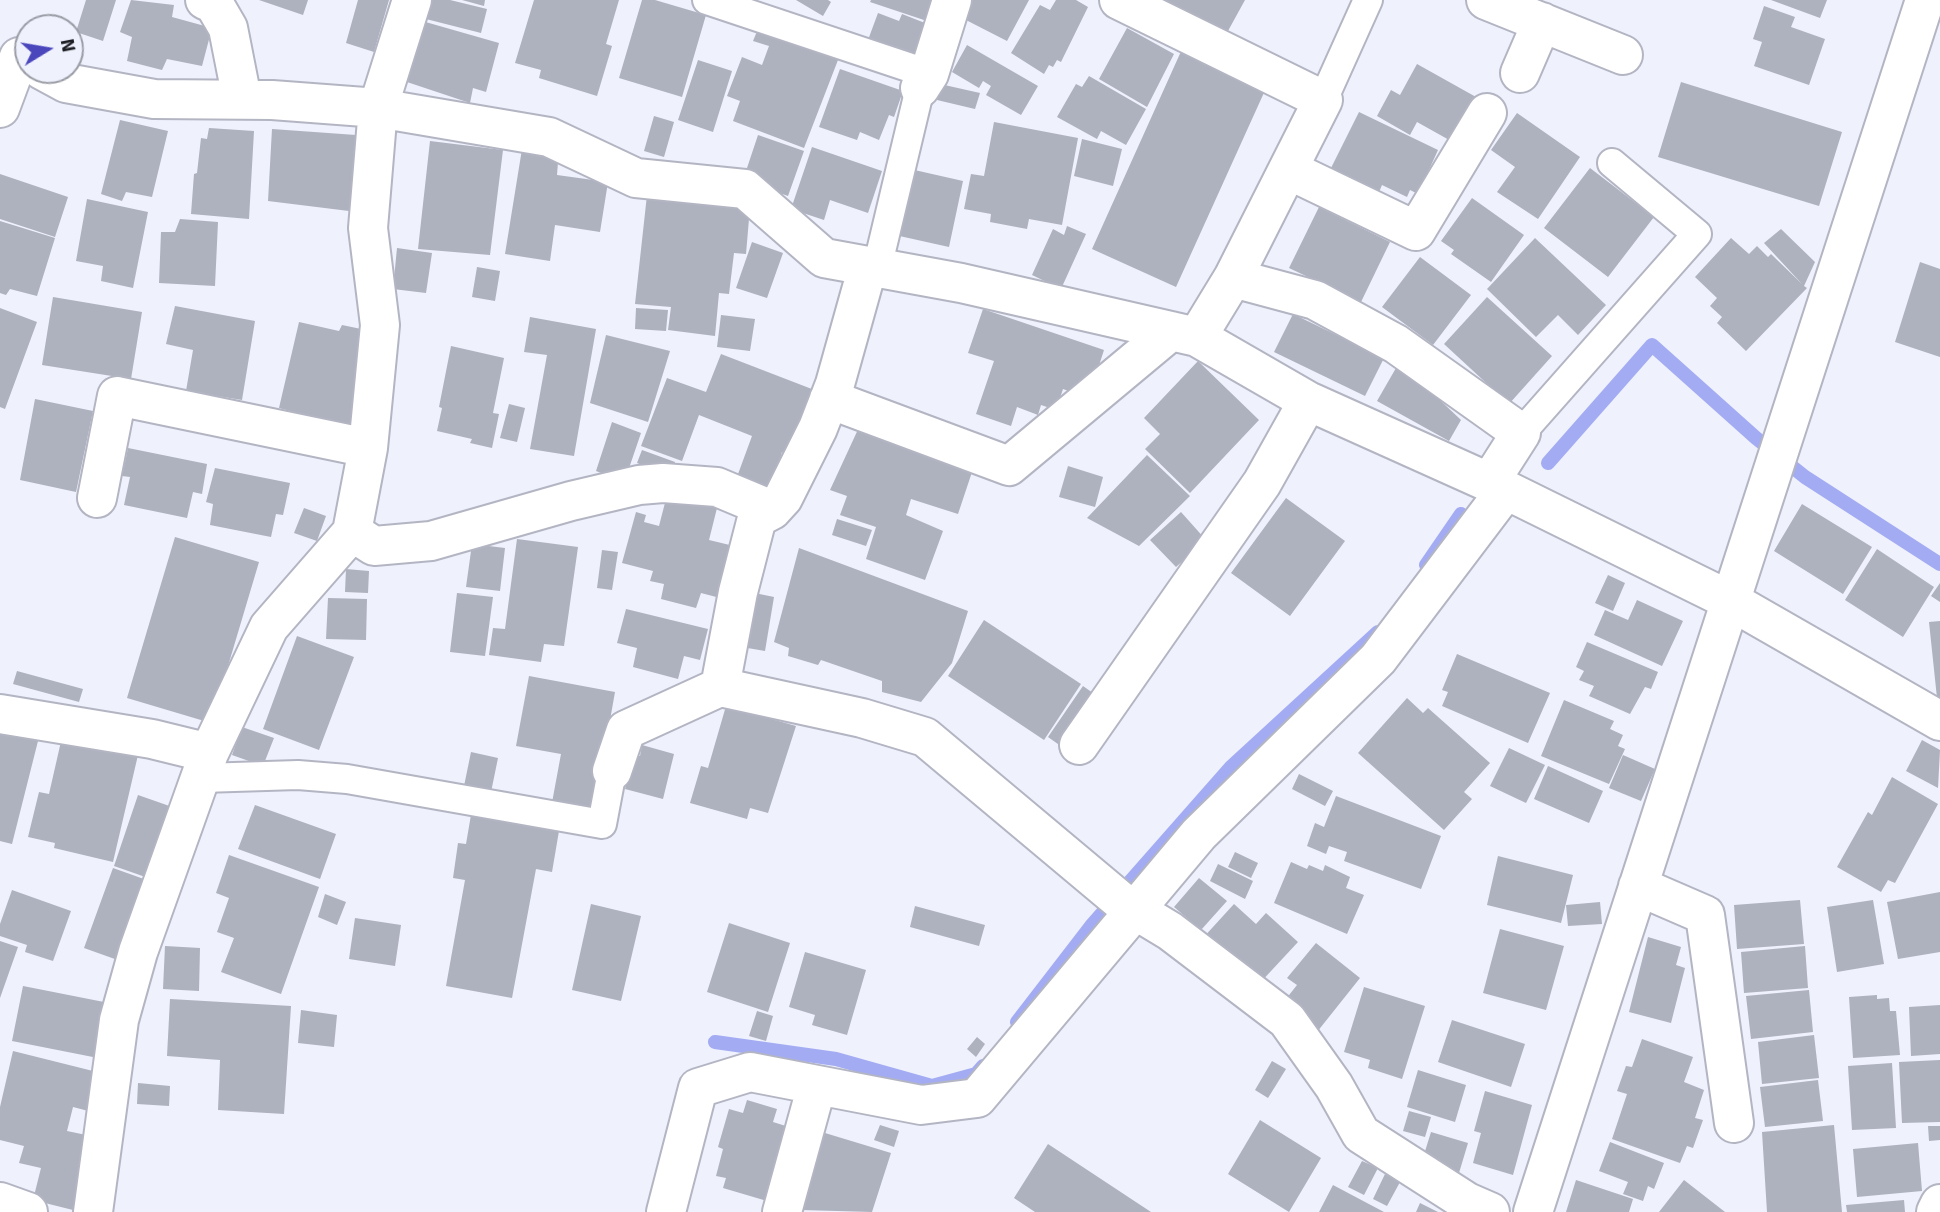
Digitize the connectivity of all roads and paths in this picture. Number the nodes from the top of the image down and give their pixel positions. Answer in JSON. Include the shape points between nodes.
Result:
{"nodes":[{"id":1,"x":205,"y":0,"type":"edge"},
{"id":2,"x":412,"y":0,"type":"edge"},
{"id":3,"x":707,"y":0,"type":"edge"},
{"id":4,"x":952,"y":0,"type":"edge"},
{"id":5,"x":1119,"y":0,"type":"edge"},
{"id":6,"x":1368,"y":0,"type":"edge"},
{"id":7,"x":1486,"y":0,"type":"edge"},
{"id":8,"x":1925,"y":0,"type":"edge"},
{"id":9,"x":1542,"y":22,"type":"junction"},
{"id":10,"x":1623,"y":55,"type":"dead end"},
{"id":11,"x":1520,"y":73,"type":"dead end"},
{"id":12,"x":14,"y":77,"type":"edge"},
{"id":13,"x":925,"y":81,"type":"junction"},
{"id":14,"x":71,"y":84,"type":"edge"},
{"id":15,"x":242,"y":99,"type":"junction"},
{"id":16,"x":1323,"y":100,"type":"junction"},
{"id":17,"x":0,"y":108,"type":"edge"},
{"id":18,"x":378,"y":108,"type":"junction"},
{"id":19,"x":1487,"y":113,"type":"dead end"},
{"id":20,"x":1612,"y":163,"type":"dead end"},
{"id":21,"x":1289,"y":170,"type":"junction"},
{"id":22,"x":873,"y":267,"type":"junction"},
{"id":23,"x":1233,"y":278,"type":"junction"},
{"id":24,"x":1184,"y":334,"type":"junction"},
{"id":25,"x":829,"y":399,"type":"junction"},
{"id":26,"x":1308,"y":401,"type":"junction"},
{"id":27,"x":1521,"y":433,"type":"junction"},
{"id":28,"x":368,"y":448,"type":"junction"},
{"id":29,"x":1498,"y":487,"type":"junction"},
{"id":30,"x":97,"y":498,"type":"dead end"},
{"id":31,"x":772,"y":510,"type":"junction"},
{"id":32,"x":352,"y":532,"type":"junction"},
{"id":33,"x":1730,"y":600,"type":"junction"},
{"id":34,"x":720,"y":687,"type":"junction"},
{"id":35,"x":0,"y":714,"type":"edge"},
{"id":36,"x":1940,"y":721,"type":"edge"},
{"id":37,"x":1079,"y":745,"type":"dead end"},
{"id":38,"x":206,"y":766,"type":"junction"},
{"id":39,"x":612,"y":771,"type":"joint"},
{"id":40,"x":1638,"y":886,"type":"junction"},
{"id":41,"x":1119,"y":899,"type":"junction"},
{"id":42,"x":817,"y":1085,"type":"junction"},
{"id":43,"x":1734,"y":1124,"type":"dead end"},
{"id":44,"x":0,"y":1202,"type":"edge"},
{"id":45,"x":1940,"y":1204,"type":"edge"},
{"id":46,"x":28,"y":1212,"type":"edge"},
{"id":47,"x":93,"y":1212,"type":"edge"},
{"id":48,"x":666,"y":1212,"type":"edge"},
{"id":49,"x":782,"y":1212,"type":"edge"},
{"id":50,"x":1490,"y":1212,"type":"edge"},
{"id":51,"x":1534,"y":1212,"type":"edge"},
{"id":52,"x":1936,"y":1212,"type":"edge"}],
"edges":[{"from":1,"to":15,"type":"street","via":[[214,4],[229,28]]},
{"from":2,"to":18,"type":"street"},
{"from":3,"to":13,"type":"lane"},
{"from":4,"to":13,"type":"street"},
{"from":5,"to":16,"type":"street"},
{"from":6,"to":16,"type":"lane"},
{"from":7,"to":9,"type":"street"},
{"from":8,"to":33,"type":"street"},
{"from":9,"to":10,"type":"street"},
{"from":9,"to":11,"type":"street"},
{"from":12,"to":17,"type":"street"},
{"from":13,"to":22,"type":"lane"},
{"from":14,"to":15,"type":"street","via":[[153,99]]},
{"from":15,"to":18,"type":"street"},
{"from":16,"to":21,"type":"street"},
{"from":18,"to":22,"type":"street","via":[[549,136],[636,178],[745,189],[824,258]]},
{"from":18,"to":28,"type":"street","via":[[368,228],[380,326]]},
{"from":19,"to":21,"type":"street","via":[[1416,230]]},
{"from":20,"to":27,"type":"lane","via":[[1697,234]]},
{"from":21,"to":23,"type":"street"},
{"from":22,"to":24,"type":"street"},
{"from":22,"to":25,"type":"street"},
{"from":23,"to":24,"type":"street"},
{"from":23,"to":27,"type":"street","via":[[1315,300],[1396,344]]},
{"from":24,"to":25,"type":"street","via":[[1009,466]]},
{"from":24,"to":26,"type":"street"},
{"from":25,"to":31,"type":"street","via":[[804,459]]},
{"from":26,"to":29,"type":"street"},
{"from":26,"to":37,"type":"street","via":[[1262,483]]},
{"from":27,"to":29,"type":"street"},
{"from":28,"to":30,"type":"street","via":[[117,396]]},
{"from":28,"to":32,"type":"street"},
{"from":29,"to":33,"type":"street"},
{"from":29,"to":41,"type":"street","via":[[1378,659],[1199,834]]},
{"from":31,"to":32,"type":"street","via":[[717,487],[663,483],[571,501],[431,541],[374,546]]},
{"from":31,"to":34,"type":"street","via":[[757,518]]},
{"from":32,"to":38,"type":"street","via":[[269,627]]},
{"from":33,"to":36,"type":"street"},
{"from":33,"to":40,"type":"street"},
{"from":34,"to":39,"type":"street","via":[[626,730]]},
{"from":34,"to":41,"type":"street","via":[[862,718],[925,737]]},
{"from":35,"to":38,"type":"street","via":[[152,739]]},
{"from":38,"to":39,"type":"lane","via":[[347,779],[602,824]]},
{"from":38,"to":47,"type":"street","via":[[138,952],[119,1020]]},
{"from":40,"to":43,"type":"street","via":[[1704,915]]},
{"from":40,"to":51,"type":"street"},
{"from":41,"to":42,"type":"street","via":[[977,1098],[921,1105]]},
{"from":41,"to":50,"type":"street","via":[[1170,931],[1287,1020],[1361,1134]]},
{"from":42,"to":48,"type":"street","via":[[750,1072],[698,1088]]},
{"from":42,"to":49,"type":"street"},
{"from":44,"to":46,"type":"street"},
{"from":45,"to":52,"type":"street"}]}
